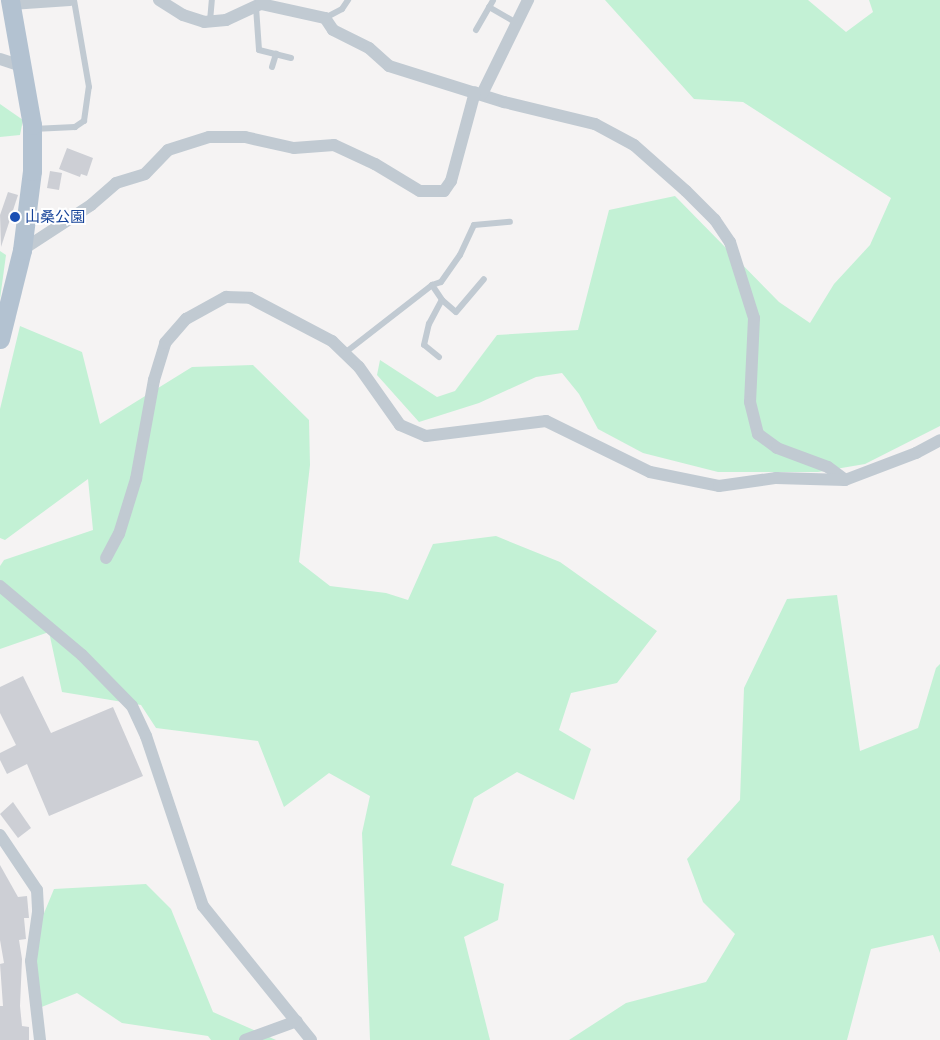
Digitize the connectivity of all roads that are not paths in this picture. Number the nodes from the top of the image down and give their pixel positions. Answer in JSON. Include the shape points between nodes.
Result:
{"nodes":[{"id":1,"x":70,"y":0,"type":"edge"},
{"id":2,"x":74,"y":0,"type":"edge"},
{"id":3,"x":159,"y":0,"type":"edge"},
{"id":4,"x":212,"y":0,"type":"edge"},
{"id":5,"x":348,"y":0,"type":"edge"},
{"id":6,"x":493,"y":0,"type":"edge"},
{"id":7,"x":528,"y":0,"type":"edge"},
{"id":8,"x":11,"y":2,"type":"edge"},
{"id":9,"x":256,"y":7,"type":"junction"},
{"id":10,"x":489,"y":7,"type":"junction"},
{"id":11,"x":325,"y":18,"type":"junction"},
{"id":12,"x":210,"y":21,"type":"junction"},
{"id":13,"x":517,"y":23,"type":"junction"},
{"id":14,"x":476,"y":30,"type":"dead end"},
{"id":15,"x":276,"y":54,"type":"junction"},
{"id":16,"x":0,"y":58,"type":"edge"},
{"id":17,"x":291,"y":58,"type":"dead end"},
{"id":18,"x":24,"y":67,"type":"junction"},
{"id":19,"x":272,"y":67,"type":"dead end"},
{"id":20,"x":479,"y":93,"type":"junction"},
{"id":21,"x":32,"y":129,"type":"junction"},
{"id":22,"x":510,"y":222,"type":"dead end"},
{"id":23,"x":22,"y":250,"type":"junction"},
{"id":24,"x":484,"y":278,"type":"dead end"},
{"id":25,"x":432,"y":285,"type":"junction"},
{"id":26,"x":442,"y":300,"type":"junction"},
{"id":27,"x":4,"y":309,"type":"edge"},
{"id":28,"x":0,"y":339,"type":"edge"},
{"id":29,"x":346,"y":352,"type":"junction"},
{"id":30,"x":439,"y":357,"type":"dead end"},
{"id":31,"x":940,"y":440,"type":"edge"},
{"id":32,"x":845,"y":480,"type":"junction"},
{"id":33,"x":106,"y":558,"type":"dead end"},
{"id":34,"x":0,"y":586,"type":"edge"},
{"id":35,"x":0,"y":835,"type":"edge"},
{"id":36,"x":297,"y":1021,"type":"junction"},
{"id":37,"x":40,"y":1040,"type":"edge"},
{"id":38,"x":245,"y":1040,"type":"edge"},
{"id":39,"x":311,"y":1040,"type":"edge"}],
"edges":[{"from":1,"to":8,"type":"street"},
{"from":2,"to":21,"type":"lane","via":[[89,87],[84,121],[75,127]]},
{"from":3,"to":12,"type":"street","via":[[183,15]]},
{"from":4,"to":12,"type":"lane"},
{"from":5,"to":11,"type":"lane","via":[[342,8]]},
{"from":6,"to":10,"type":"lane"},
{"from":7,"to":13,"type":"street"},
{"from":8,"to":18,"type":"main road"},
{"from":9,"to":11,"type":"street","via":[[261,4]]},
{"from":9,"to":12,"type":"street","via":[[226,20]]},
{"from":9,"to":15,"type":"lane","via":[[259,50]]},
{"from":10,"to":13,"type":"lane"},
{"from":10,"to":14,"type":"lane"},
{"from":11,"to":20,"type":"street","via":[[333,30],[369,48],[390,66]]},
{"from":13,"to":20,"type":"street"},
{"from":15,"to":17,"type":"lane"},
{"from":15,"to":19,"type":"lane"},
{"from":16,"to":18,"type":"street"},
{"from":18,"to":21,"type":"main road"},
{"from":20,"to":23,"type":"street","via":[[451,181],[444,191],[420,191],[375,164],[334,145],[294,148],[245,137],[209,137],[168,150],[145,174],[116,183],[91,205]]},
{"from":20,"to":32,"type":"street","via":[[595,124],[634,145],[715,220],[730,242],[754,318],[750,402],[758,434],[777,448],[828,467]]},
{"from":21,"to":23,"type":"main road","via":[[29,211]]},
{"from":22,"to":25,"type":"lane","via":[[474,224],[460,255],[441,282]]},
{"from":23,"to":27,"type":"main road"},
{"from":24,"to":26,"type":"lane","via":[[456,312]]},
{"from":25,"to":26,"type":"lane"},
{"from":25,"to":29,"type":"lane"},
{"from":26,"to":30,"type":"lane","via":[[429,324],[424,345]]},
{"from":27,"to":28,"type":"main road"},
{"from":29,"to":32,"type":"street","via":[[400,425],[426,436],[546,421],[580,435],[631,464],[675,479],[719,486],[776,478]]},
{"from":29,"to":33,"type":"street","via":[[332,341],[250,298],[226,297],[186,320],[165,343],[158,362],[136,479],[119,534]]},
{"from":31,"to":32,"type":"street","via":[[916,454]]},
{"from":34,"to":36,"type":"street","via":[[82,655],[132,706],[146,736],[203,906]]},
{"from":35,"to":37,"type":"street","via":[[37,890],[38,912],[31,961]]},
{"from":36,"to":38,"type":"street"},
{"from":36,"to":39,"type":"street"}]}
